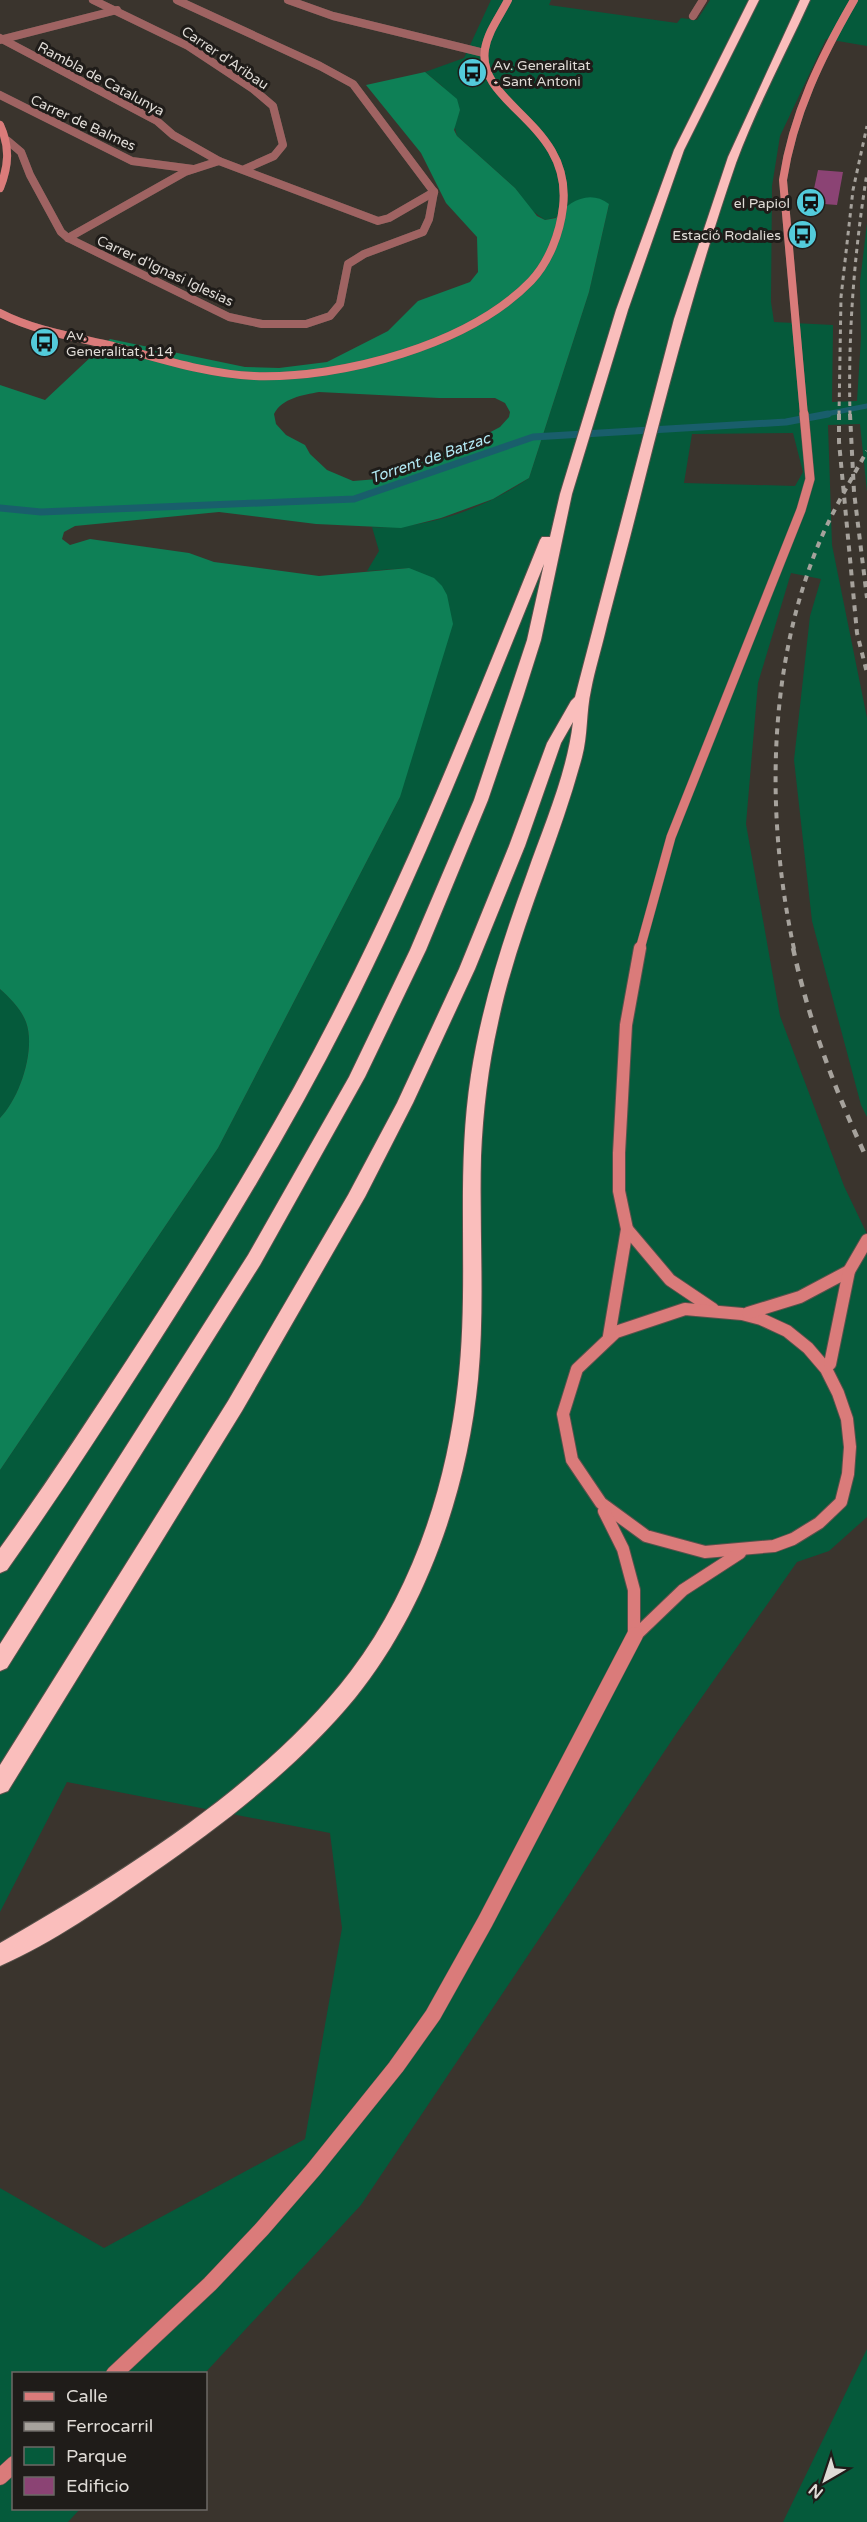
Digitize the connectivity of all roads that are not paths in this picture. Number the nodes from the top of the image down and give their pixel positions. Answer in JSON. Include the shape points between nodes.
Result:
{"nodes":[{"id":1,"x":93,"y":0,"type":"edge"},
{"id":2,"x":177,"y":0,"type":"edge"},
{"id":3,"x":288,"y":0,"type":"edge"},
{"id":4,"x":508,"y":0,"type":"edge"},
{"id":5,"x":703,"y":0,"type":"edge"},
{"id":6,"x":754,"y":0,"type":"edge"},
{"id":7,"x":804,"y":0,"type":"edge"},
{"id":8,"x":854,"y":0,"type":"edge"},
{"id":9,"x":117,"y":10,"type":"junction"},
{"id":10,"x":693,"y":16,"type":"dead end"},
{"id":11,"x":1,"y":39,"type":"edge"},
{"id":12,"x":484,"y":53,"type":"junction"},
{"id":13,"x":0,"y":95,"type":"edge"},
{"id":14,"x":0,"y":125,"type":"edge"},
{"id":15,"x":8,"y":141,"type":"junction"},
{"id":16,"x":219,"y":161,"type":"junction"},
{"id":17,"x":193,"y":169,"type":"junction"},
{"id":18,"x":245,"y":169,"type":"junction"},
{"id":19,"x":0,"y":188,"type":"edge"},
{"id":20,"x":434,"y":192,"type":"junction"},
{"id":21,"x":68,"y":238,"type":"junction"},
{"id":22,"x":0,"y":313,"type":"edge"},
{"id":23,"x":545,"y":562,"type":"junction"},
{"id":24,"x":583,"y":692,"type":"junction"},
{"id":25,"x":627,"y":1229,"type":"junction"},
{"id":26,"x":867,"y":1240,"type":"edge"},
{"id":27,"x":849,"y":1271,"type":"junction"},
{"id":28,"x":714,"y":1309,"type":"junction"},
{"id":29,"x":746,"y":1314,"type":"junction"},
{"id":30,"x":609,"y":1336,"type":"junction"},
{"id":31,"x":830,"y":1364,"type":"junction"},
{"id":32,"x":601,"y":1505,"type":"junction"},
{"id":33,"x":740,"y":1553,"type":"junction"},
{"id":34,"x":0,"y":1564,"type":"edge"},
{"id":35,"x":634,"y":1636,"type":"junction"},
{"id":36,"x":0,"y":1662,"type":"edge"},
{"id":37,"x":0,"y":1784,"type":"edge"},
{"id":38,"x":0,"y":1955,"type":"edge"},
{"id":39,"x":115,"y":2372,"type":"edge"},
{"id":40,"x":12,"y":2466,"type":"edge"},
{"id":41,"x":0,"y":2477,"type":"edge"}],
"edges":[{"from":1,"to":9,"type":"street","name":"Carrer d'Aribau"},
{"from":2,"to":20,"type":"street","via":[[353,84]]},
{"from":3,"to":12,"type":"street","via":[[333,16]]},
{"from":4,"to":12,"type":"street"},
{"from":5,"to":10,"type":"street"},
{"from":6,"to":23,"type":"highway","via":[[679,150],[604,366]]},
{"from":7,"to":24,"type":"highway","via":[[733,157],[680,319]]},
{"from":8,"to":25,"type":"street","via":[[819,64],[785,158],[783,205],[810,462],[807,493],[671,837],[638,956],[626,1025],[619,1153],[619,1191]]},
{"from":9,"to":11,"type":"street"},
{"from":9,"to":18,"type":"street","name":"Carrer d'Aribau","via":[[186,44],[273,106],[282,144],[274,156]]},
{"from":11,"to":16,"type":"street","name":"Rambla de Catalunya","via":[[157,121],[173,135]]},
{"from":12,"to":22,"type":"street","via":[[489,79],[540,134],[560,162],[564,203],[555,242],[531,281],[511,299],[456,331],[361,364],[282,377],[252,376],[174,362],[31,325]]},
{"from":13,"to":17,"type":"street","name":"Carrer de Balmes","via":[[132,161]]},
{"from":14,"to":15,"type":"street"},
{"from":15,"to":19,"type":"street","via":[[9,163]]},
{"from":15,"to":21,"type":"street","name":"Carrer d'Ignasi Iglesias","via":[[21,152],[61,232]]},
{"from":16,"to":17,"type":"street"},
{"from":16,"to":18,"type":"street"},
{"from":17,"to":21,"type":"street"},
{"from":18,"to":20,"type":"street","via":[[378,221]]},
{"from":20,"to":21,"type":"street","name":"Carrer d'Ignasi Iglesias","via":[[423,232],[353,259],[346,271],[337,310],[321,320],[291,325],[239,321]]},
{"from":23,"to":34,"type":"highway","via":[[411,868],[315,1065],[265,1156],[174,1304]]},
{"from":23,"to":36,"type":"highway","via":[[534,640],[481,800],[418,951],[357,1077],[192,1361]]},
{"from":24,"to":37,"type":"highway","via":[[554,743],[467,969],[356,1197],[223,1426]]},
{"from":24,"to":38,"type":"highway","via":[[576,752],[515,928],[482,1065],[474,1112],[469,1378],[463,1426],[451,1482],[417,1576],[368,1663],[295,1748],[181,1841]]},
{"from":25,"to":28,"type":"street","via":[[670,1280]]},
{"from":25,"to":30,"type":"street"},
{"from":26,"to":27,"type":"street"},
{"from":27,"to":29,"type":"street","via":[[809,1295]]},
{"from":27,"to":31,"type":"street"},
{"from":28,"to":29,"type":"street"},
{"from":28,"to":30,"type":"street","via":[[657,1314]]},
{"from":29,"to":31,"type":"street","via":[[790,1333]]},
{"from":30,"to":32,"type":"street","via":[[587,1355],[572,1378],[563,1405],[563,1433],[571,1461]]},
{"from":31,"to":33,"type":"street","via":[[857,1405],[863,1433],[861,1465],[850,1491],[831,1514],[806,1532],[776,1545]]},
{"from":32,"to":33,"type":"street","via":[[631,1527],[671,1545]]},
{"from":32,"to":35,"type":"street","via":[[623,1549],[634,1590]]},
{"from":33,"to":35,"type":"street","via":[[683,1590]]},
{"from":35,"to":39,"type":"street","via":[[433,2015],[396,2067],[262,2229],[210,2284]]},
{"from":40,"to":41,"type":"street"}]}
